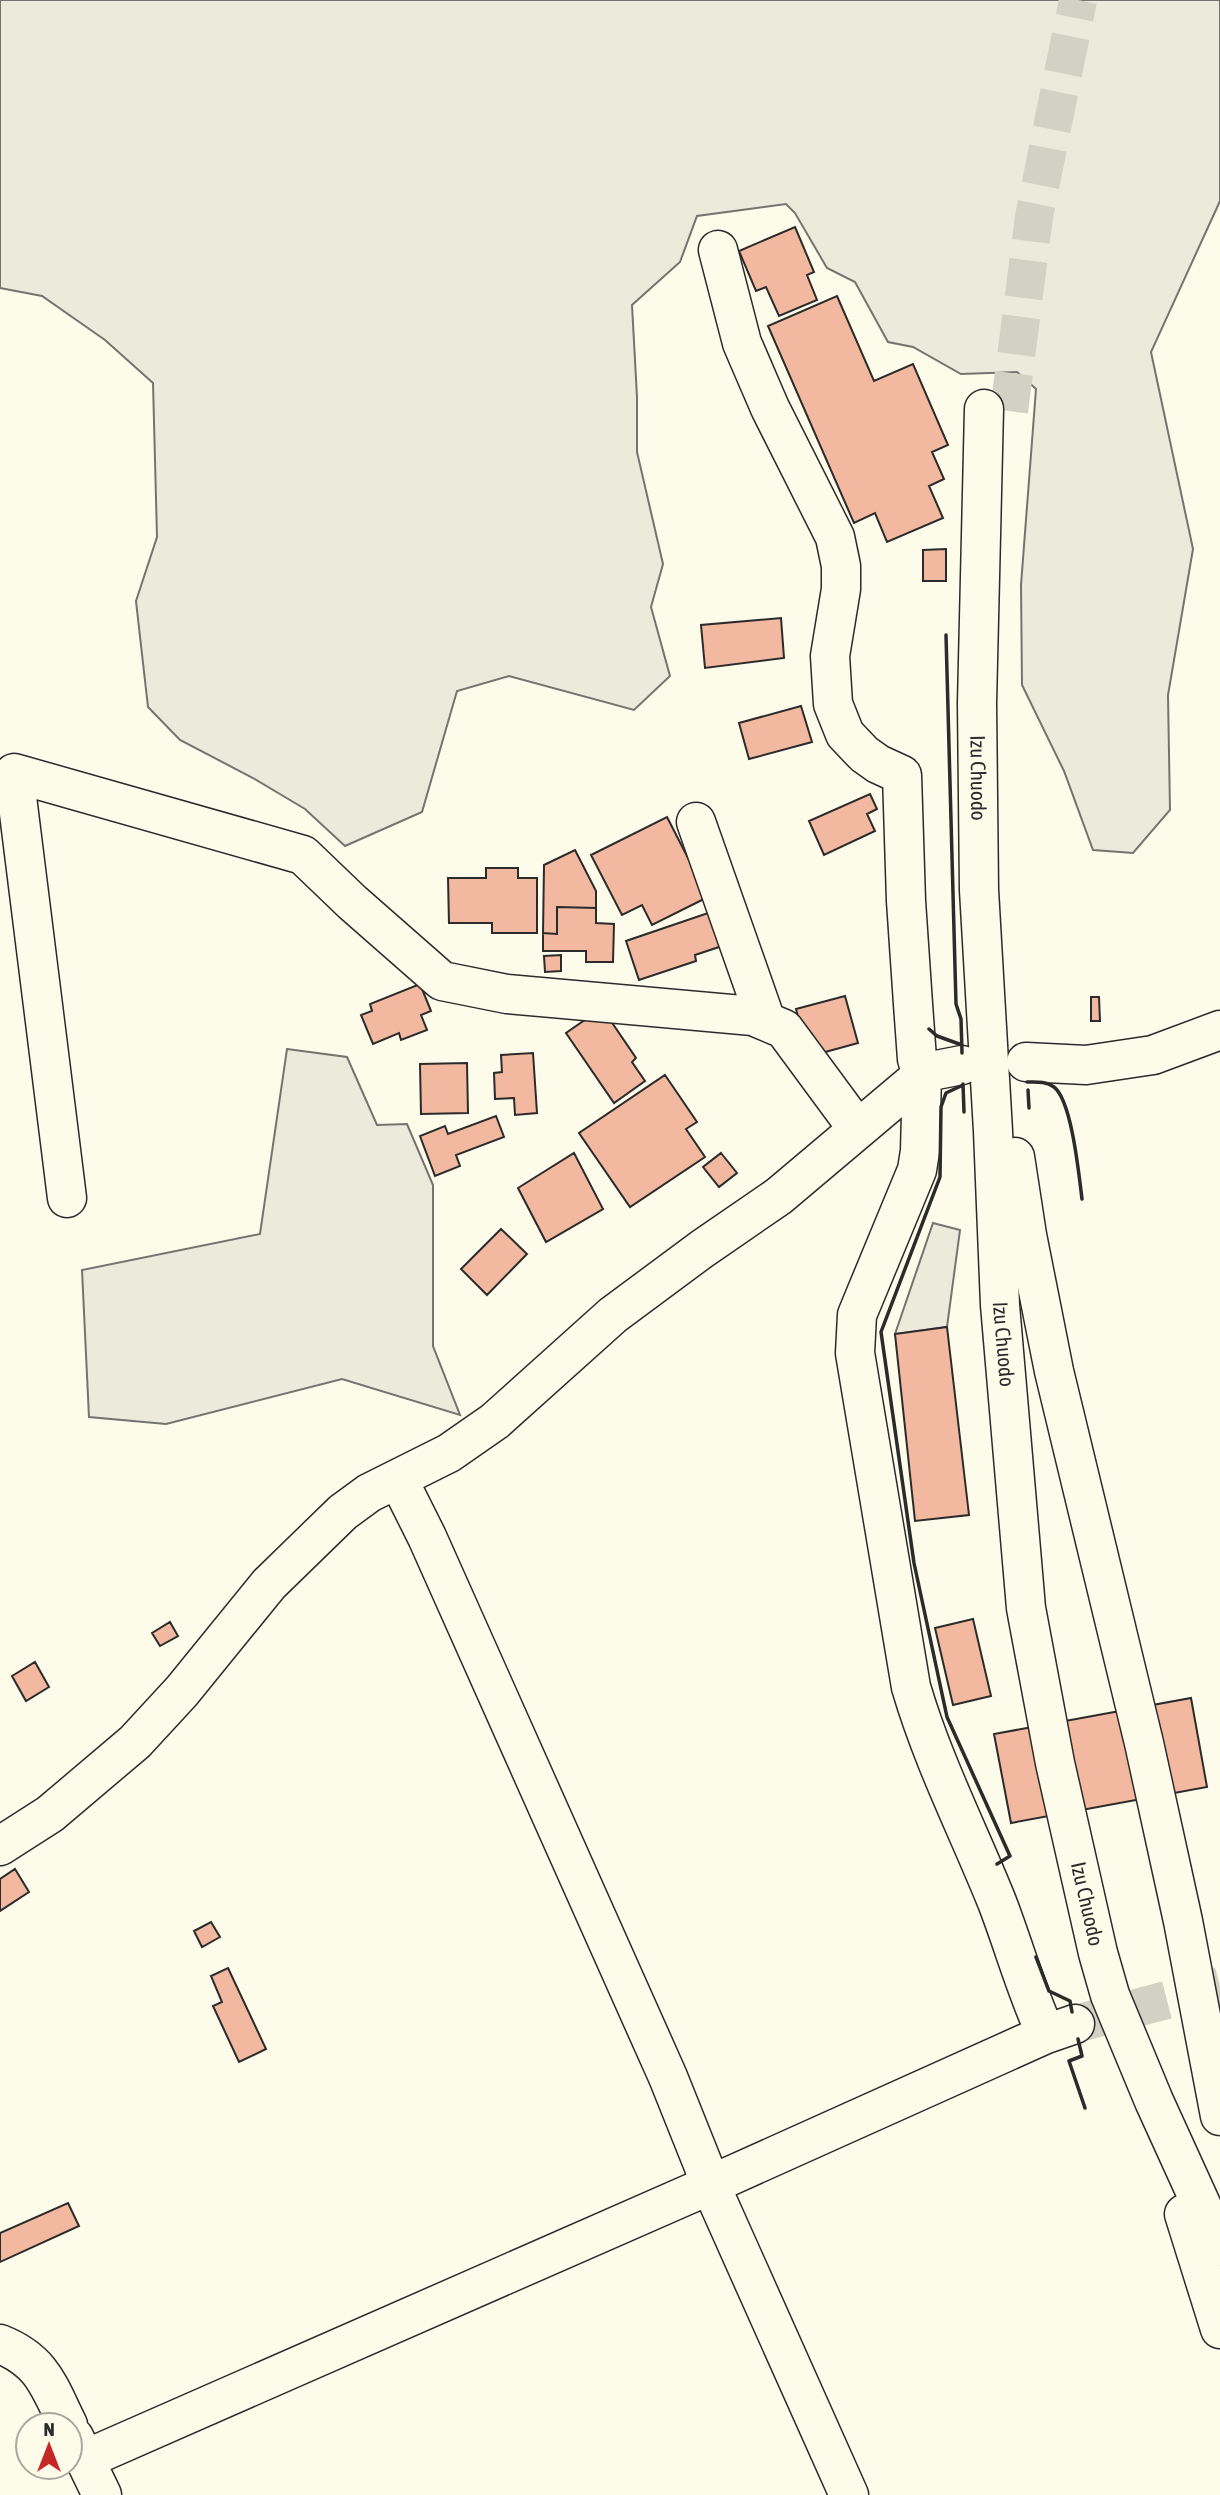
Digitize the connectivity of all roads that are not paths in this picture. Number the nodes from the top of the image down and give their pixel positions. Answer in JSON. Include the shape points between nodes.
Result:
{"nodes":[{"id":1,"x":718,"y":250,"type":"dead end"},
{"id":2,"x":696,"y":822,"type":"dead end"},
{"id":3,"x":766,"y":1021,"type":"junction"},
{"id":4,"x":1220,"y":1030,"type":"edge"},
{"id":5,"x":1026,"y":1062,"type":"dead end"},
{"id":6,"x":962,"y":1065,"type":"dead end"},
{"id":7,"x":922,"y":1075,"type":"junction"},
{"id":8,"x":857,"y":1128,"type":"junction"},
{"id":9,"x":67,"y":1198,"type":"dead end"},
{"id":10,"x":398,"y":1479,"type":"junction"},
{"id":11,"x":0,"y":1846,"type":"edge"},
{"id":12,"x":1214,"y":2071,"type":"edge"},
{"id":13,"x":1154,"y":2101,"type":"junction"},
{"id":14,"x":1220,"y":2116,"type":"edge"},
{"id":15,"x":710,"y":2185,"type":"junction"},
{"id":16,"x":1220,"y":2246,"type":"edge"},
{"id":17,"x":1220,"y":2329,"type":"edge"},
{"id":18,"x":0,"y":2344,"type":"edge"},
{"id":19,"x":61,"y":2411,"type":"edge"},
{"id":20,"x":84,"y":2433,"type":"edge"},
{"id":21,"x":84,"y":2456,"type":"edge"},
{"id":22,"x":102,"y":2495,"type":"edge"},
{"id":23,"x":849,"y":2495,"type":"edge"}],
"edges":[{"from":1,"to":7,"type":"main road","via":[[742,343],[835,537],[841,589],[830,656],[834,704],[845,734],[864,754],[902,775],[906,901],[917,1059]]},
{"from":2,"to":3,"type":"main road"},
{"from":3,"to":8,"type":"main road","via":[[784,1029]]},
{"from":3,"to":9,"type":"main road","via":[[753,1016],[507,994],[442,981],[303,855],[13,773]]},
{"from":4,"to":5,"type":"main road","via":[[1153,1055],[1086,1065]]},
{"from":6,"to":7,"type":"main road"},
{"from":7,"to":8,"type":"main road"},
{"from":7,"to":15,"type":"main road","via":[[917,1170],[857,1315],[855,1353],[911,1687],[926,1737],[997,1903],[1030,1998],[1060,2029]]},
{"from":8,"to":10,"type":"main road","via":[[779,1196],[614,1315],[495,1421],[449,1453]]},
{"from":10,"to":11,"type":"main road","via":[[343,1512],[269,1584],[135,1742],[50,1814]]},
{"from":10,"to":15,"type":"main road","via":[[668,2077]]},
{"from":12,"to":13,"type":"main road","name":"Izu Chuodo","via":[[1144,1743],[1054,1371],[1009,1117],[997,674],[1003,477],[997,410],[977,704],[979,890],[1000,1305],[1026,1608],[1098,1953],[1110,1995]]},
{"from":12,"to":14,"type":"main road","name":"Izu Chuodo"},
{"from":13,"to":16,"type":"main road","name":"Izu Chuodo"},
{"from":13,"to":17,"type":"main road"},
{"from":15,"to":20,"type":"main road"},
{"from":15,"to":23,"type":"main road"},
{"from":18,"to":19,"type":"main road","via":[[20,2352],[40,2370]]},
{"from":21,"to":22,"type":"main road"}]}
